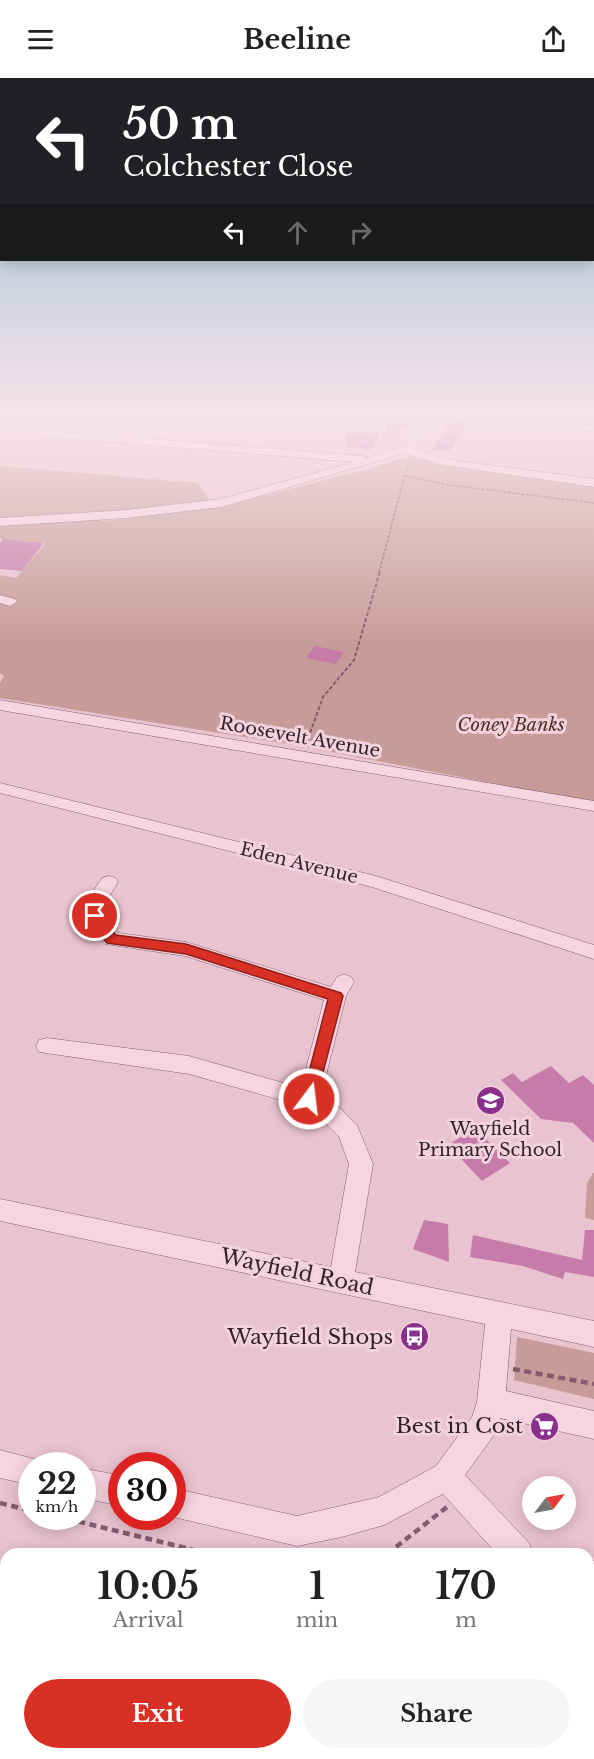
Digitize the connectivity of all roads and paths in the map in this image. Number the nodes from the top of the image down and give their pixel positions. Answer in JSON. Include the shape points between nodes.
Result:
{"nodes":[{"id":1,"x":272,"y":489,"type":"edge"},
{"id":2,"x":402,"y":489,"type":"edge"},
{"id":3,"x":484,"y":489,"type":"edge"},
{"id":4,"x":594,"y":503,"type":"edge"},
{"id":5,"x":0,"y":522,"type":"edge"},
{"id":6,"x":0,"y":705,"type":"edge"},
{"id":7,"x":301,"y":757,"type":"junction"},
{"id":8,"x":0,"y":788,"type":"edge"},
{"id":9,"x":594,"y":806,"type":"edge"},
{"id":10,"x":109,"y":882,"type":"dead end"},
{"id":11,"x":594,"y":952,"type":"edge"},
{"id":12,"x":47,"y":1046,"type":"dead end"},
{"id":13,"x":309,"y":1099,"type":"junction"},
{"id":14,"x":0,"y":1210,"type":"edge"},
{"id":15,"x":341,"y":1281,"type":"junction"},
{"id":16,"x":499,"y":1315,"type":"junction"},
{"id":17,"x":594,"y":1334,"type":"edge"},
{"id":18,"x":496,"y":1365,"type":"junction"},
{"id":19,"x":594,"y":1384,"type":"edge"},
{"id":20,"x":491,"y":1402,"type":"junction"},
{"id":21,"x":594,"y":1425,"type":"edge"},
{"id":22,"x":0,"y":1464,"type":"edge"},
{"id":23,"x":18,"y":1468,"type":"edge"},
{"id":24,"x":454,"y":1485,"type":"junction"},
{"id":25,"x":0,"y":1503,"type":"edge"},
{"id":26,"x":186,"y":1506,"type":"edge"},
{"id":27,"x":18,"y":1508,"type":"edge"},
{"id":28,"x":96,"y":1526,"type":"edge"},
{"id":29,"x":186,"y":1548,"type":"edge"},
{"id":30,"x":393,"y":1548,"type":"edge"},
{"id":31,"x":512,"y":1548,"type":"edge"}],
"edges":[{"from":1,"to":5,"type":"street","via":[[193,507]]},
{"from":2,"to":7,"type":"path","via":[[361,642],[354,660],[323,697]]},
{"from":3,"to":4,"type":"path"},
{"from":6,"to":7,"type":"street","name":"Roosevelt Avenue"},
{"from":7,"to":9,"type":"street","name":"Roosevelt Avenue"},
{"from":8,"to":11,"type":"street","name":"Eden Avenue","via":[[376,882]]},
{"from":10,"to":13,"type":"street","via":[[94,905],[100,926],[112,939],[186,949],[340,989]]},
{"from":12,"to":13,"type":"street","via":[[189,1065]]},
{"from":13,"to":15,"type":"street","via":[[349,1132],[361,1164]]},
{"from":14,"to":15,"type":"street","name":"Wayfield Road"},
{"from":15,"to":16,"type":"street","name":"Wayfield Road"},
{"from":16,"to":17,"type":"street","name":"Wayfield Road"},
{"from":16,"to":18,"type":"street"},
{"from":18,"to":19,"type":"path"},
{"from":18,"to":20,"type":"street"},
{"from":20,"to":21,"type":"street"},
{"from":20,"to":24,"type":"street"},
{"from":22,"to":23,"type":"street"},
{"from":24,"to":26,"type":"street","via":[[384,1510],[297,1531]]},
{"from":24,"to":30,"type":"path"},
{"from":24,"to":31,"type":"street"},
{"from":25,"to":27,"type":"path"},
{"from":28,"to":29,"type":"path"}]}
